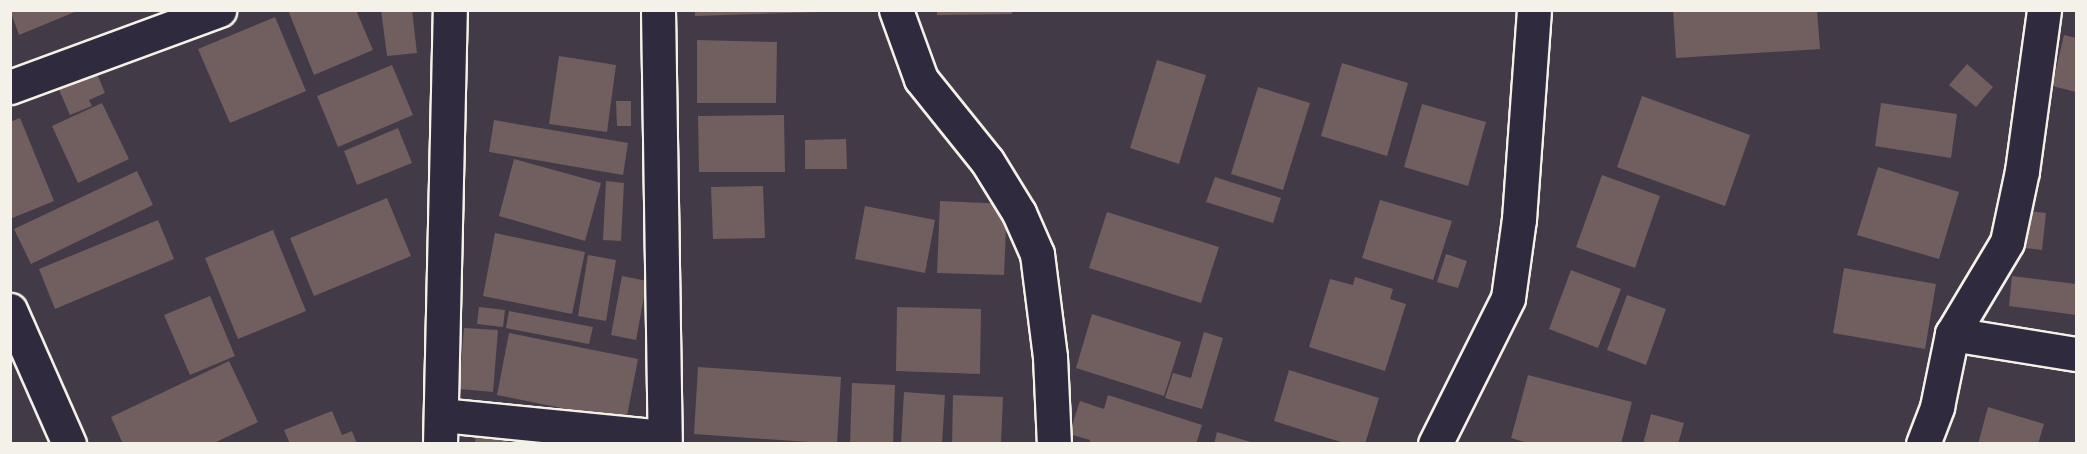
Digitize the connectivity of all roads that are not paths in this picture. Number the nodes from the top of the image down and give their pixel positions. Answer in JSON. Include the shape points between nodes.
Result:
{"nodes":[{"id":1,"x":219,"y":10,"type":"edge"},
{"id":2,"x":450,"y":10,"type":"edge"},
{"id":3,"x":658,"y":10,"type":"edge"},
{"id":4,"x":896,"y":10,"type":"edge"},
{"id":5,"x":1534,"y":10,"type":"edge"},
{"id":6,"x":2044,"y":10,"type":"edge"},
{"id":7,"x":10,"y":87,"type":"edge"},
{"id":8,"x":10,"y":310,"type":"edge"},
{"id":9,"x":1952,"y":334,"type":"junction"},
{"id":10,"x":2076,"y":354,"type":"edge"},
{"id":11,"x":441,"y":429,"type":"edge"},
{"id":12,"x":665,"y":440,"type":"edge"},
{"id":13,"x":69,"y":444,"type":"edge"},
{"id":14,"x":1054,"y":444,"type":"edge"},
{"id":15,"x":1435,"y":444,"type":"edge"},
{"id":16,"x":1923,"y":444,"type":"edge"}],
"edges":[{"from":1,"to":7,"type":"street"},
{"from":2,"to":11,"type":"street"},
{"from":3,"to":12,"type":"street"},
{"from":4,"to":14,"type":"street","via":[[921,79],[987,161],[1019,213],[1037,254],[1050,357]]},
{"from":5,"to":15,"type":"street","via":[[1519,219],[1508,298]]},
{"from":6,"to":9,"type":"street","via":[[2022,171],[2007,243]]},
{"from":8,"to":13,"type":"street"},
{"from":9,"to":10,"type":"street"},
{"from":9,"to":16,"type":"street"},
{"from":11,"to":12,"type":"street"}]}
